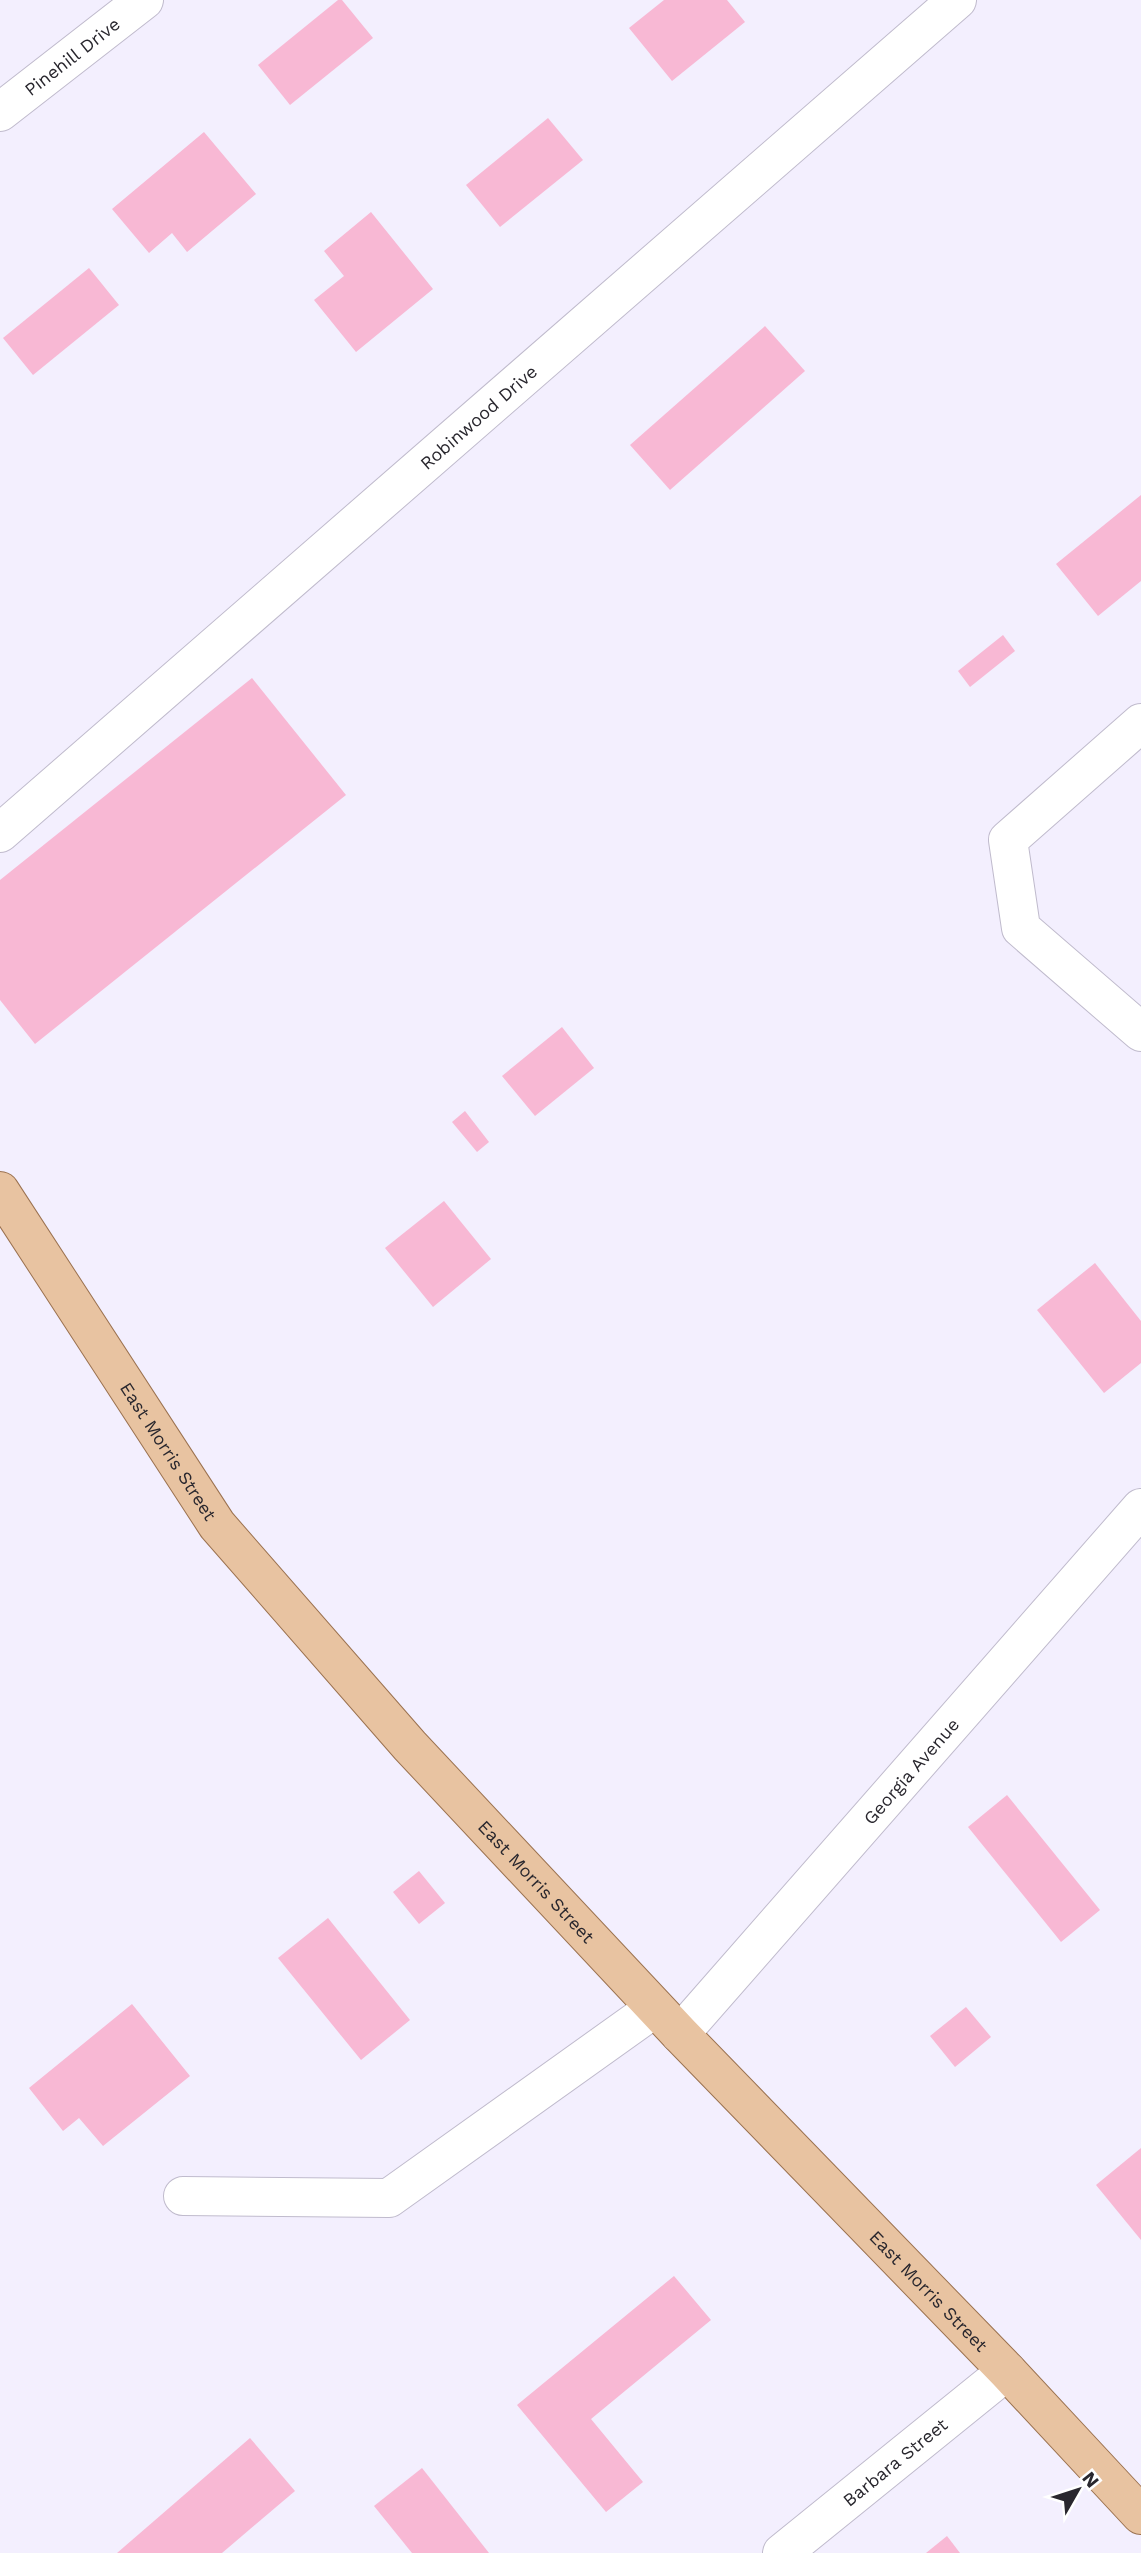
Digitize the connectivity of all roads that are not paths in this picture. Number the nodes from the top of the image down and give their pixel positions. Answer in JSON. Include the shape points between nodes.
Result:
{"nodes":[{"id":1,"x":144,"y":0,"type":"edge"},
{"id":2,"x":957,"y":0,"type":"edge"},
{"id":3,"x":0,"y":113,"type":"edge"},
{"id":4,"x":1141,"y":723,"type":"edge"},
{"id":5,"x":0,"y":833,"type":"edge"},
{"id":6,"x":1141,"y":1032,"type":"edge"},
{"id":7,"x":0,"y":1191,"type":"edge"},
{"id":8,"x":1141,"y":1508,"type":"edge"},
{"id":9,"x":667,"y":2021,"type":"junction"},
{"id":10,"x":183,"y":2196,"type":"dead end"},
{"id":11,"x":1007,"y":2371,"type":"junction"},
{"id":12,"x":1141,"y":2515,"type":"edge"},
{"id":13,"x":782,"y":2553,"type":"edge"}],
"edges":[{"from":1,"to":3,"type":"street","name":"Pinehill Drive"},
{"from":2,"to":5,"type":"street","name":"Robinwood Drive"},
{"from":4,"to":6,"type":"street","via":[[1008,841],[1021,928]]},
{"from":7,"to":9,"type":"main road","name":"East Morris Street","via":[[217,1525],[410,1746]]},
{"from":8,"to":9,"type":"street","name":"Georgia Avenue"},
{"from":9,"to":10,"type":"street","name":"Georgia Avenue","via":[[389,2198]]},
{"from":9,"to":11,"type":"main road","name":"East Morris Street"},
{"from":11,"to":12,"type":"main road","name":"East Morris Street"},
{"from":11,"to":13,"type":"street","name":"Barbara Street"}]}
